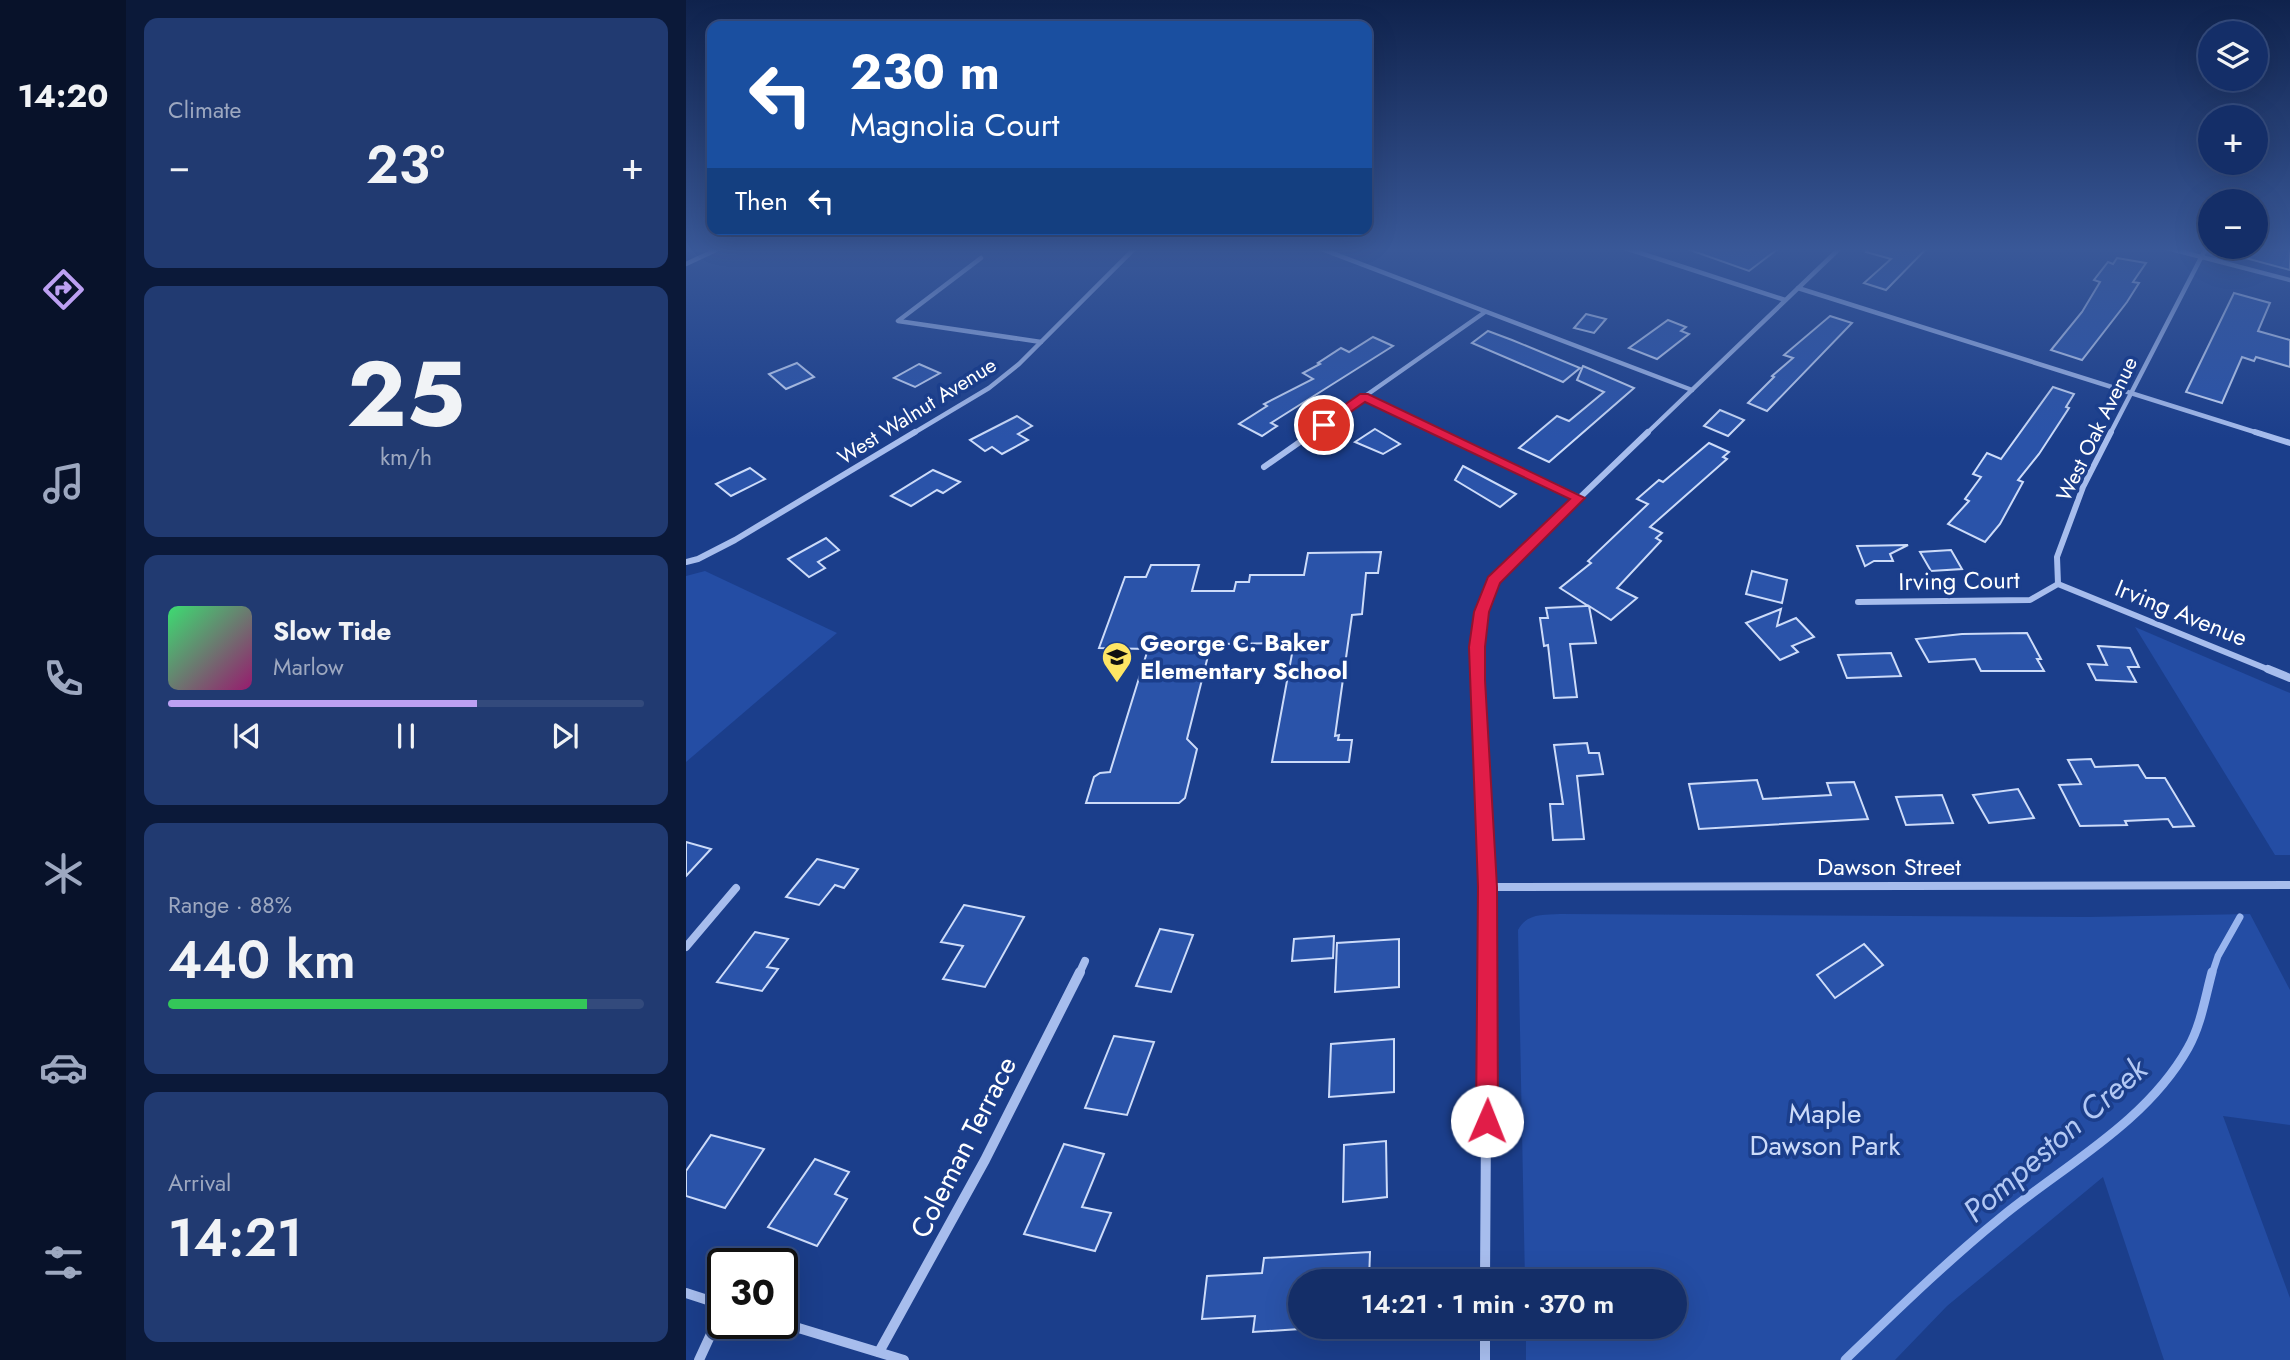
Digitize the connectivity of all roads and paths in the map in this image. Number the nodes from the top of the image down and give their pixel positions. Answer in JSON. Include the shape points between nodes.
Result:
{"nodes":[{"id":1,"x":911,"y":311,"type":"edge"},
{"id":2,"x":1071,"y":311,"type":"edge"},
{"id":3,"x":1773,"y":311,"type":"edge"},
{"id":4,"x":1873,"y":311,"type":"edge"},
{"id":5,"x":2173,"y":311,"type":"edge"},
{"id":6,"x":1485,"y":312,"type":"joint"},
{"id":7,"x":1041,"y":342,"type":"junction"},
{"id":8,"x":1692,"y":390,"type":"junction"},
{"id":9,"x":2130,"y":392,"type":"junction"},
{"id":10,"x":1364,"y":397,"type":"junction"},
{"id":11,"x":2290,"y":443,"type":"edge"},
{"id":12,"x":1264,"y":467,"type":"dead end"},
{"id":13,"x":1579,"y":498,"type":"junction"},
{"id":14,"x":686,"y":562,"type":"edge"},
{"id":15,"x":2058,"y":584,"type":"junction"},
{"id":16,"x":1858,"y":602,"type":"dead end"},
{"id":17,"x":2290,"y":678,"type":"edge"},
{"id":18,"x":2290,"y":884,"type":"edge"},
{"id":19,"x":1488,"y":887,"type":"junction"},
{"id":20,"x":736,"y":888,"type":"dead end"},
{"id":21,"x":686,"y":947,"type":"edge"},
{"id":22,"x":1085,"y":961,"type":"dead end"},
{"id":23,"x":1485,"y":1269,"type":"edge"},
{"id":24,"x":686,"y":1293,"type":"edge"},
{"id":25,"x":707,"y":1300,"type":"edge"},
{"id":26,"x":798,"y":1328,"type":"edge"},
{"id":27,"x":708,"y":1339,"type":"edge"},
{"id":28,"x":1485,"y":1339,"type":"edge"},
{"id":29,"x":879,"y":1352,"type":"junction"},
{"id":30,"x":699,"y":1360,"type":"edge"},
{"id":31,"x":905,"y":1360,"type":"edge"},
{"id":32,"x":1485,"y":1360,"type":"edge"}],
"edges":[{"from":1,"to":7,"type":"street","via":[[898,321]]},
{"from":2,"to":7,"type":"street","name":"West Walnut Avenue"},
{"from":3,"to":8,"type":"street"},
{"from":4,"to":9,"type":"street"},
{"from":5,"to":9,"type":"street","name":"West Oak Avenue"},
{"from":6,"to":8,"type":"street"},
{"from":6,"to":10,"type":"street"},
{"from":7,"to":14,"type":"street","name":"West Walnut Avenue","via":[[989,388],[735,540]]},
{"from":8,"to":13,"type":"street"},
{"from":9,"to":11,"type":"street"},
{"from":9,"to":15,"type":"street","name":"West Oak Avenue","via":[[2083,487],[2057,557]]},
{"from":10,"to":12,"type":"street"},
{"from":10,"to":13,"type":"street"},
{"from":13,"to":19,"type":"street","via":[[1493,581],[1482,612],[1477,680]]},
{"from":15,"to":16,"type":"street","name":"Irving Court","via":[[2030,600]]},
{"from":15,"to":17,"type":"street","name":"Irving Avenue"},
{"from":18,"to":19,"type":"street","name":"Dawson Street"},
{"from":19,"to":23,"type":"street"},
{"from":20,"to":21,"type":"street"},
{"from":22,"to":29,"type":"street","name":"Coleman Terrace","via":[[985,1160]]},
{"from":24,"to":25,"type":"street"},
{"from":26,"to":29,"type":"street"},
{"from":27,"to":30,"type":"street"},
{"from":28,"to":32,"type":"street"},
{"from":29,"to":31,"type":"street"}]}
